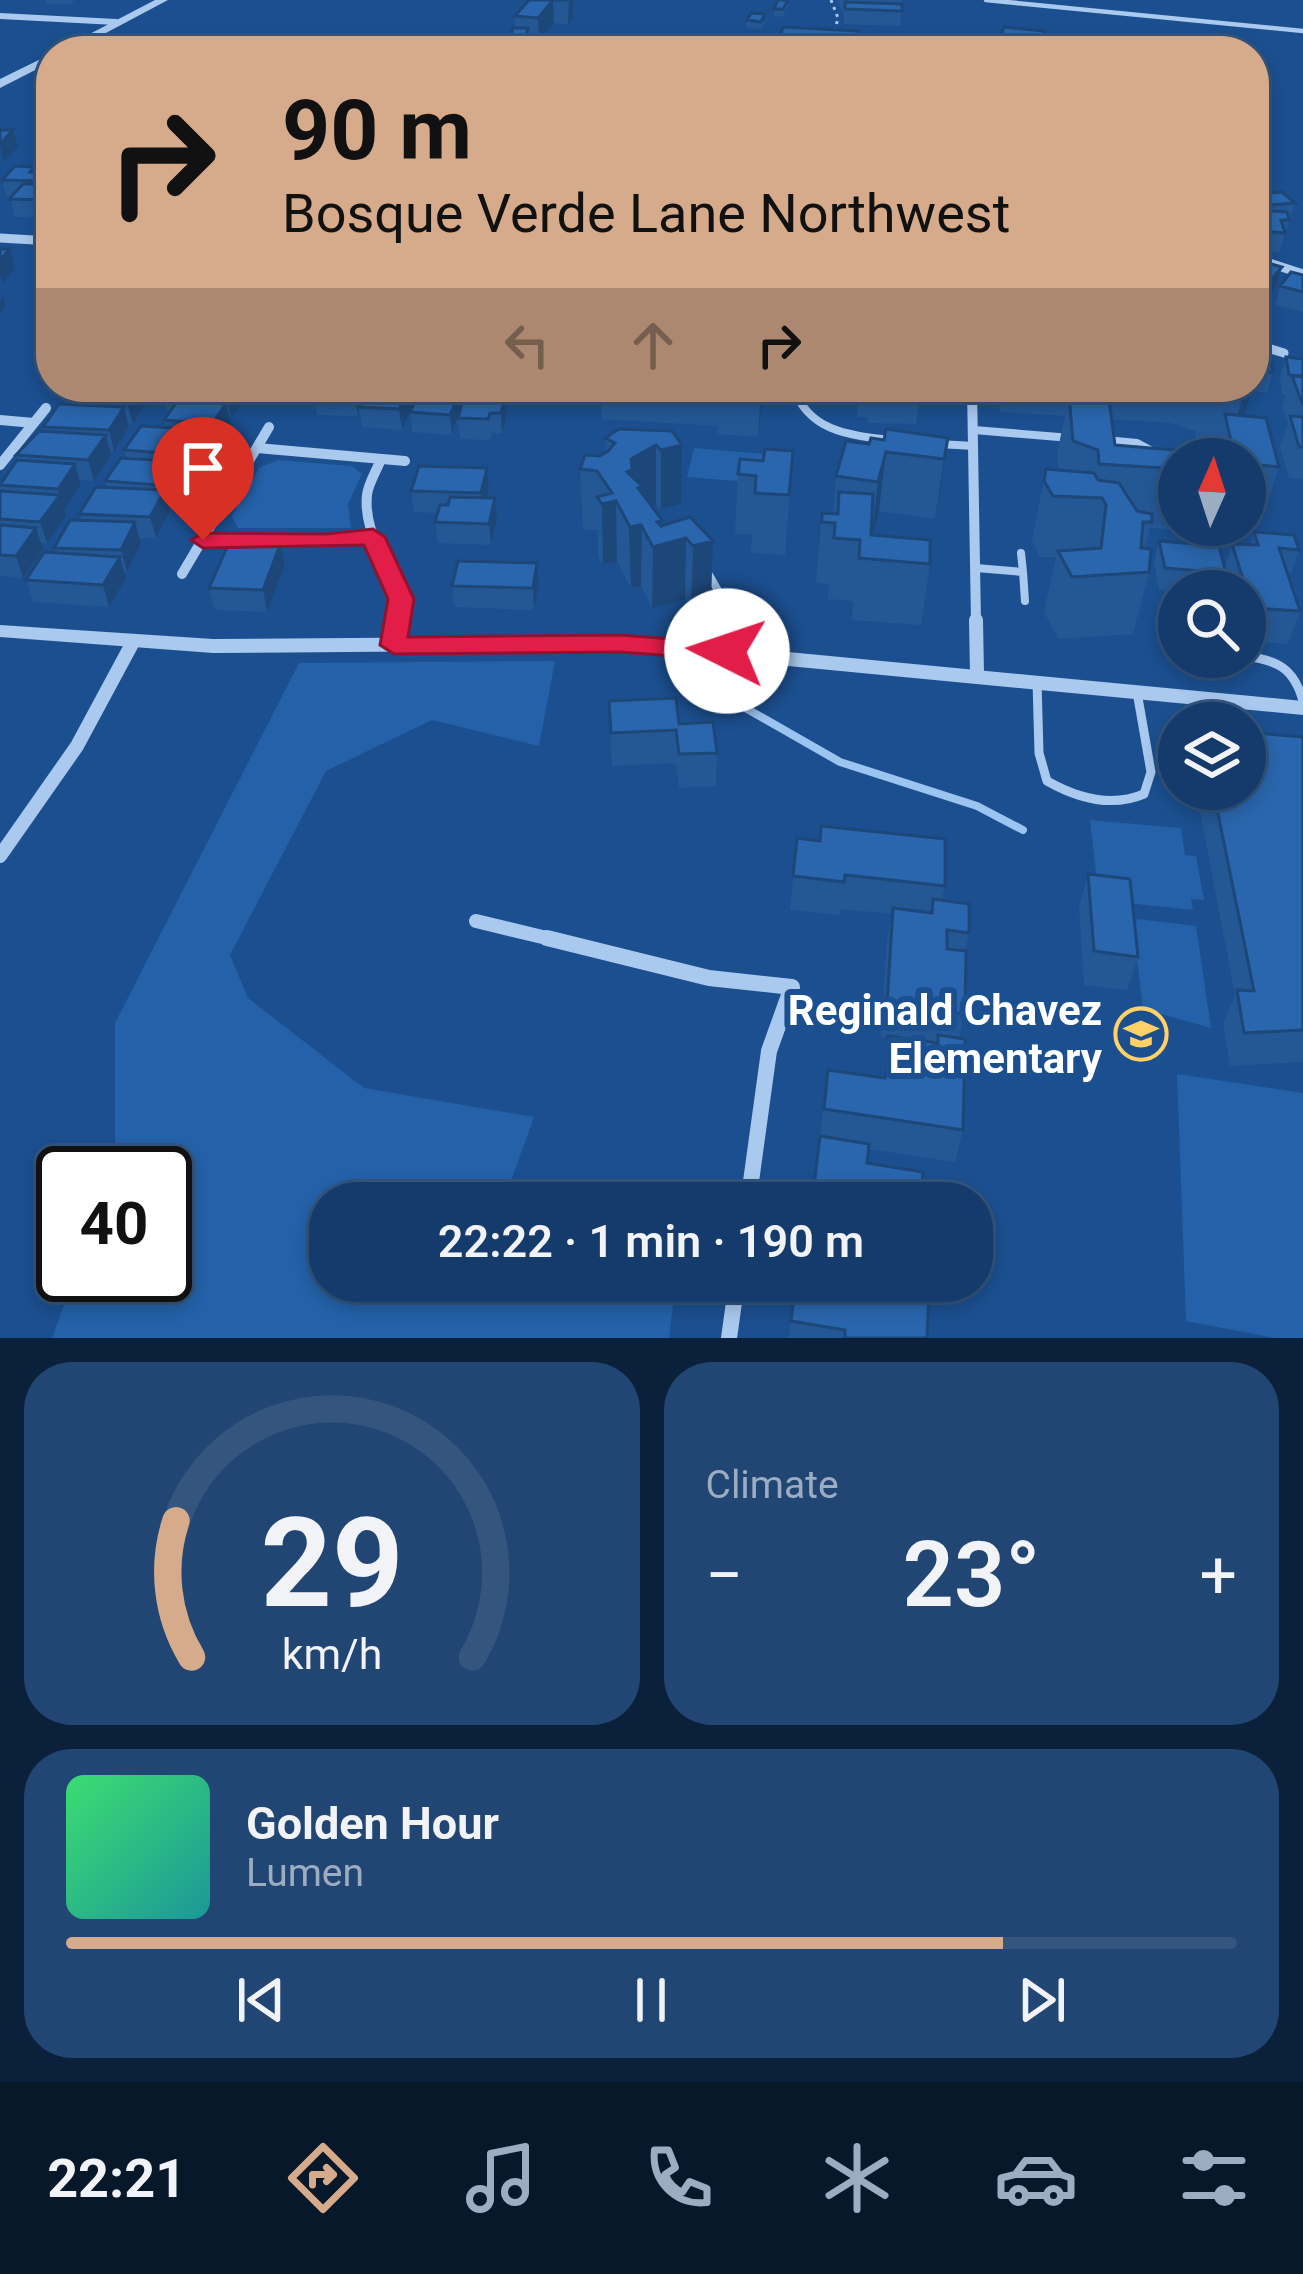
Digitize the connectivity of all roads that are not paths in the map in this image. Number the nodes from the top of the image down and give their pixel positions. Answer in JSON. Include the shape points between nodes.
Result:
{"nodes":[{"id":1,"x":163,"y":0,"type":"edge"},
{"id":2,"x":986,"y":0,"type":"edge"},
{"id":3,"x":0,"y":18,"type":"edge"},
{"id":4,"x":113,"y":24,"type":"junction"},
{"id":5,"x":1303,"y":31,"type":"edge"},
{"id":6,"x":91,"y":36,"type":"edge"},
{"id":7,"x":36,"y":65,"type":"edge"},
{"id":8,"x":0,"y":80,"type":"edge"},
{"id":9,"x":0,"y":238,"type":"edge"},
{"id":10,"x":36,"y":240,"type":"edge"},
{"id":11,"x":1269,"y":263,"type":"edge"},
{"id":12,"x":1303,"y":274,"type":"edge"},
{"id":13,"x":1269,"y":348,"type":"edge"},
{"id":14,"x":1284,"y":353,"type":"edge"},
{"id":15,"x":799,"y":402,"type":"edge"},
{"id":16,"x":973,"y":402,"type":"edge"},
{"id":17,"x":46,"y":408,"type":"dead end"},
{"id":18,"x":0,"y":420,"type":"edge"},
{"id":19,"x":34,"y":423,"type":"junction"},
{"id":20,"x":269,"y":427,"type":"dead end"},
{"id":21,"x":974,"y":430,"type":"junction"},
{"id":22,"x":894,"y":440,"type":"edge"},
{"id":23,"x":934,"y":443,"type":"edge"},
{"id":24,"x":974,"y":446,"type":"junction"},
{"id":25,"x":257,"y":448,"type":"junction"},
{"id":26,"x":1158,"y":454,"type":"edge"},
{"id":27,"x":381,"y":459,"type":"junction"},
{"id":28,"x":405,"y":461,"type":"dead end"},
{"id":29,"x":0,"y":464,"type":"edge"},
{"id":30,"x":373,"y":537,"type":"junction"},
{"id":31,"x":203,"y":540,"type":"junction"},
{"id":32,"x":1021,"y":553,"type":"dead end"},
{"id":33,"x":700,"y":560,"type":"edge"},
{"id":34,"x":976,"y":568,"type":"junction"},
{"id":35,"x":1022,"y":572,"type":"junction"},
{"id":36,"x":182,"y":574,"type":"dead end"},
{"id":37,"x":1025,"y":601,"type":"dead end"},
{"id":38,"x":0,"y":631,"type":"edge"},
{"id":39,"x":133,"y":642,"type":"junction"},
{"id":40,"x":394,"y":645,"type":"junction"},
{"id":41,"x":727,"y":651,"type":"junction"},
{"id":42,"x":1266,"y":658,"type":"edge"},
{"id":43,"x":977,"y":674,"type":"junction"},
{"id":44,"x":1037,"y":681,"type":"junction"},
{"id":45,"x":1137,"y":692,"type":"junction"},
{"id":46,"x":1303,"y":704,"type":"edge"},
{"id":47,"x":0,"y":856,"type":"edge"},
{"id":48,"x":476,"y":921,"type":"dead end"},
{"id":49,"x":751,"y":1182,"type":"edge"},
{"id":50,"x":734,"y":1302,"type":"edge"},
{"id":51,"x":729,"y":1338,"type":"edge"}],
"edges":[{"from":1,"to":4,"type":"street"},
{"from":2,"to":5,"type":"lane"},
{"from":3,"to":4,"type":"street"},
{"from":4,"to":6,"type":"street"},
{"from":7,"to":8,"type":"street"},
{"from":9,"to":10,"type":"street"},
{"from":11,"to":12,"type":"street"},
{"from":13,"to":14,"type":"street"},
{"from":15,"to":22,"type":"lane","via":[[825,428]]},
{"from":16,"to":21,"type":"street"},
{"from":17,"to":19,"type":"street"},
{"from":18,"to":19,"type":"street"},
{"from":19,"to":29,"type":"street"},
{"from":20,"to":25,"type":"street"},
{"from":21,"to":24,"type":"street"},
{"from":21,"to":26,"type":"lane","via":[[1137,443]]},
{"from":23,"to":24,"type":"lane"},
{"from":24,"to":34,"type":"street"},
{"from":25,"to":27,"type":"street"},
{"from":25,"to":31,"type":"street"},
{"from":27,"to":28,"type":"street"},
{"from":27,"to":30,"type":"street","via":[[367,495]]},
{"from":30,"to":31,"type":"street"},
{"from":30,"to":40,"type":"street","via":[[401,599]]},
{"from":31,"to":36,"type":"street"},
{"from":32,"to":35,"type":"lane"},
{"from":33,"to":41,"type":"lane","via":[[728,606]]},
{"from":34,"to":35,"type":"lane"},
{"from":34,"to":43,"type":"street"},
{"from":35,"to":37,"type":"lane"},
{"from":38,"to":39,"type":"street"},
{"from":39,"to":40,"type":"street"},
{"from":39,"to":47,"type":"street","via":[[76,746]]},
{"from":40,"to":41,"type":"street","via":[[620,643]]},
{"from":41,"to":43,"type":"street"},
{"from":42,"to":46,"type":"lane","via":[[1294,670]]},
{"from":43,"to":44,"type":"street"},
{"from":44,"to":45,"type":"street"},
{"from":44,"to":45,"type":"lane","via":[[1047,781],[1100,800],[1144,794],[1151,772]]},
{"from":45,"to":46,"type":"street"},
{"from":48,"to":49,"type":"street","via":[[709,978],[792,986],[769,1051]]},
{"from":50,"to":51,"type":"street"}]}
